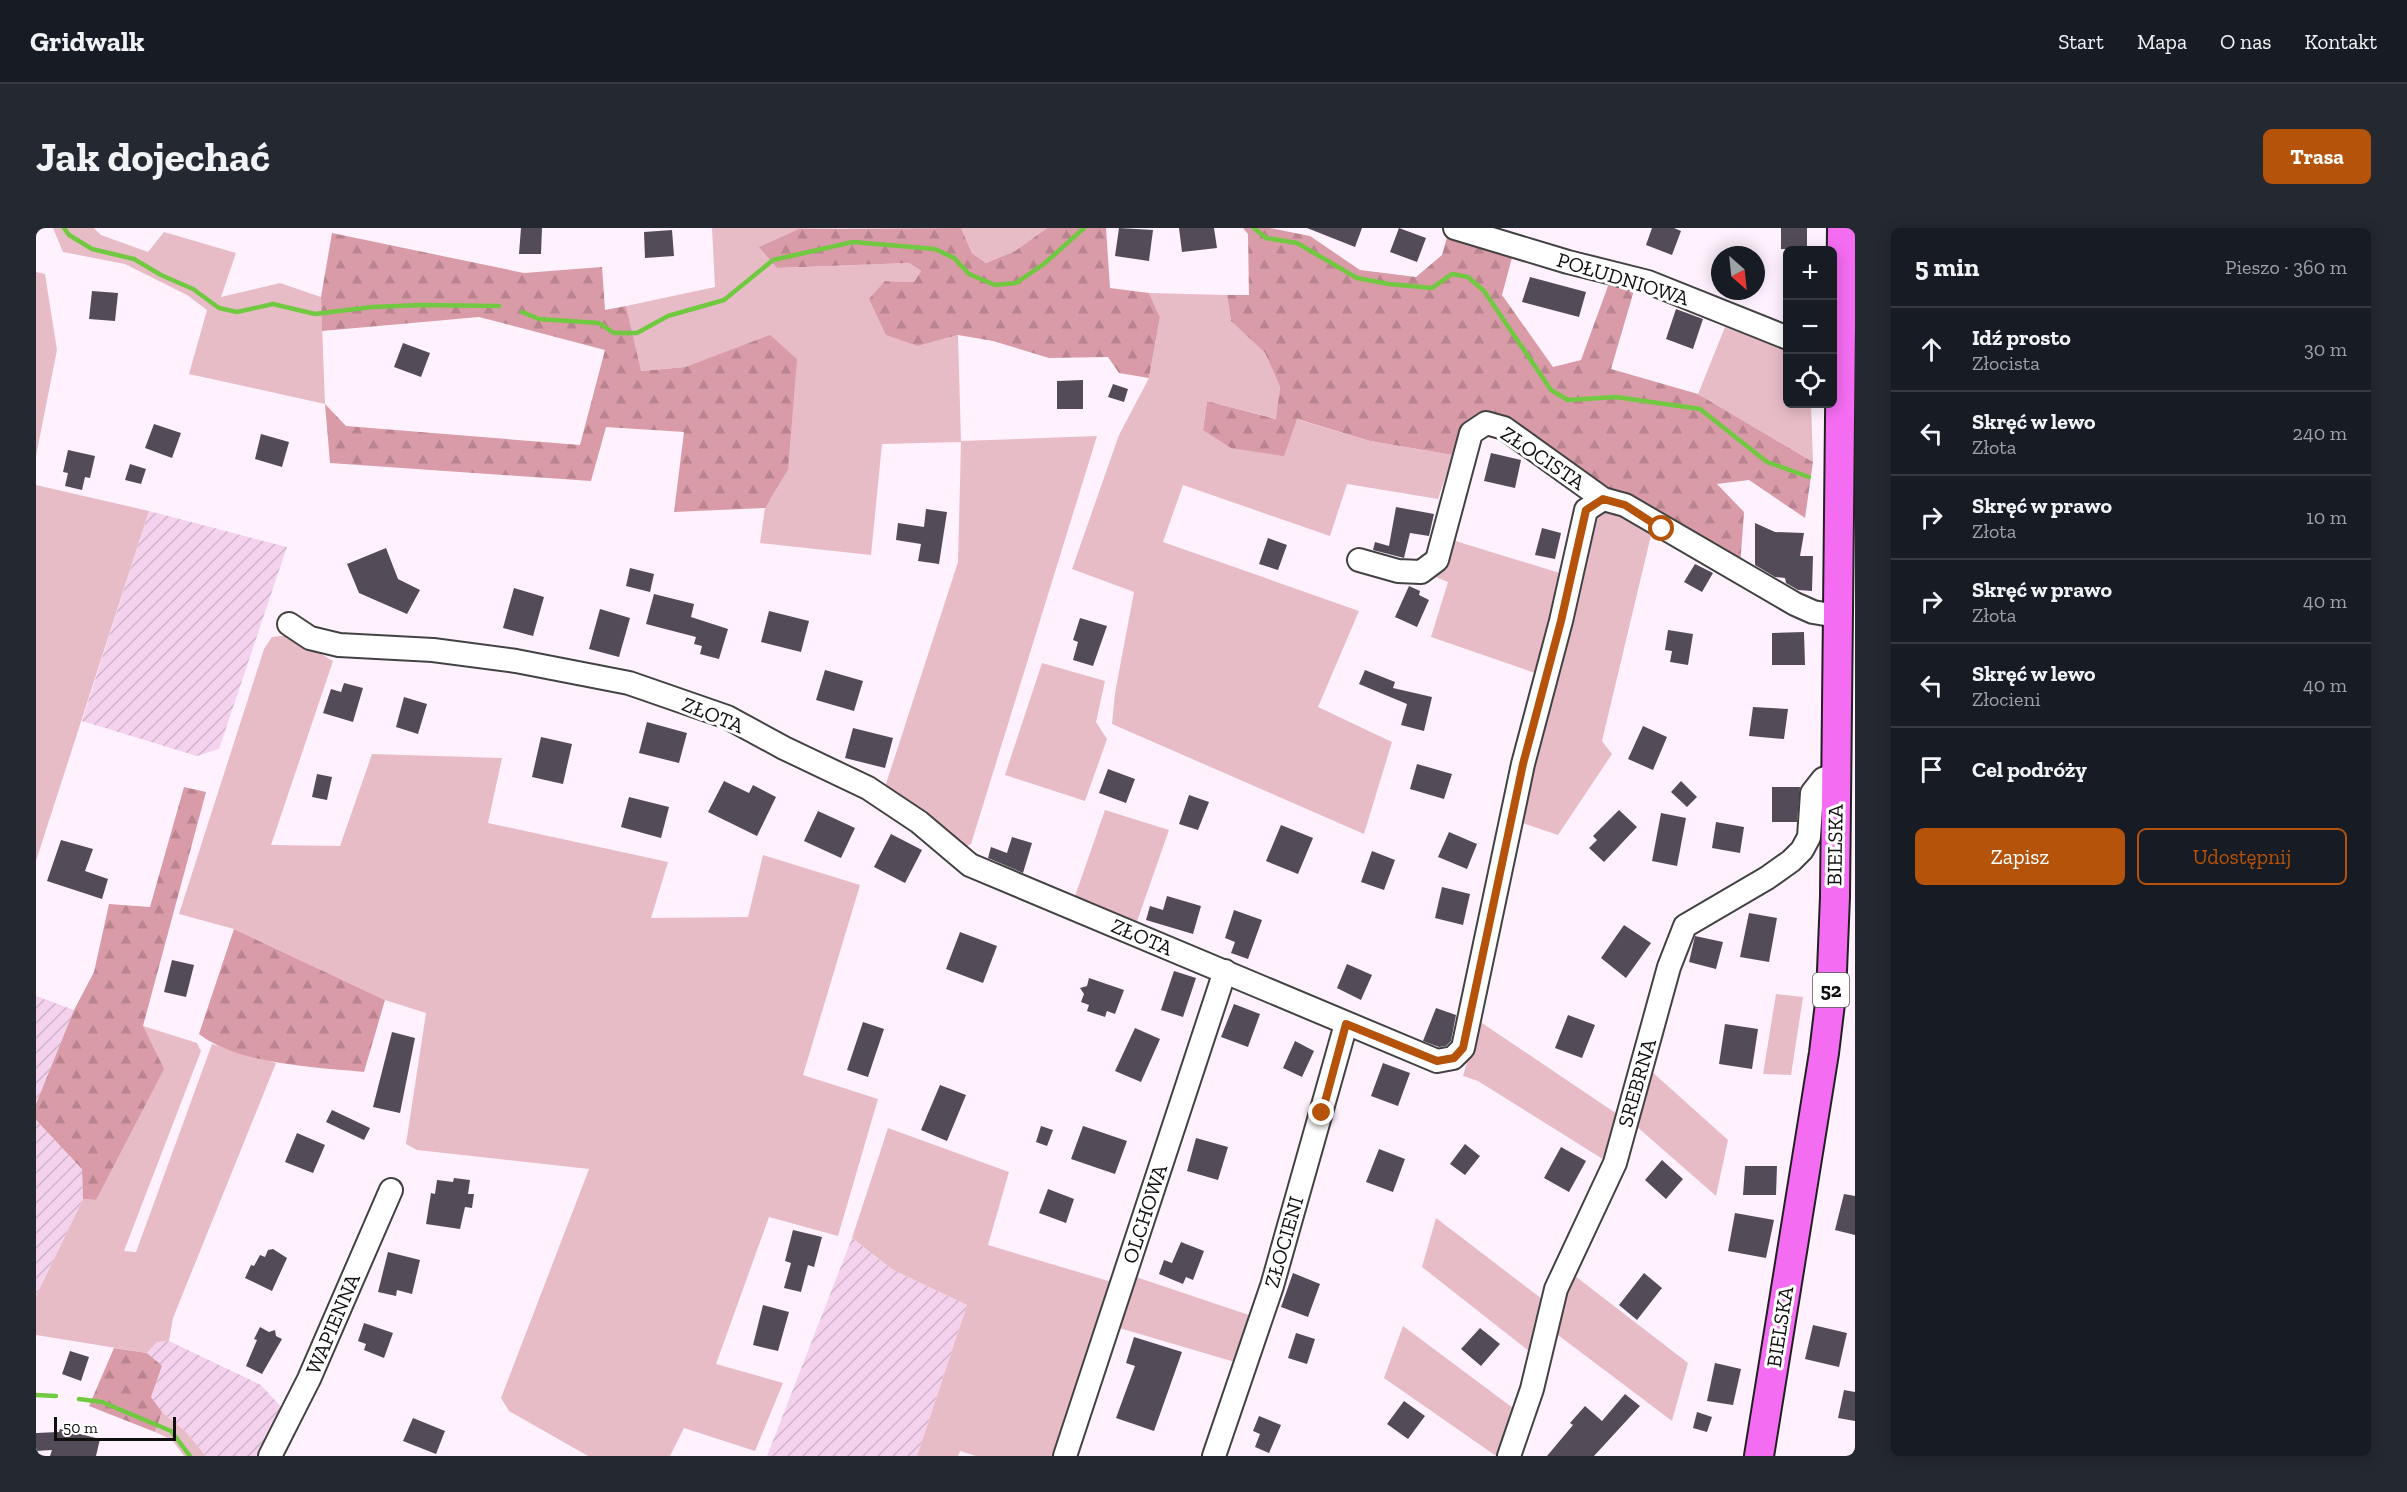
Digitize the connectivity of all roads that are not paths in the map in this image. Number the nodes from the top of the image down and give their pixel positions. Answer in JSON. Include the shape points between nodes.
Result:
{"nodes":[{"id":1,"x":1455,"y":228,"type":"edge"},
{"id":2,"x":1842,"y":228,"type":"edge"},
{"id":3,"x":1837,"y":331,"type":"edge"},
{"id":4,"x":1783,"y":336,"type":"edge"},
{"id":5,"x":1836,"y":354,"type":"edge"},
{"id":6,"x":1603,"y":499,"type":"junction"},
{"id":7,"x":1359,"y":560,"type":"dead end"},
{"id":8,"x":1837,"y":616,"type":"junction"},
{"id":9,"x":289,"y":624,"type":"dead end"},
{"id":10,"x":1836,"y":774,"type":"junction"},
{"id":11,"x":1225,"y":971,"type":"junction"},
{"id":12,"x":1346,"y":1024,"type":"junction"},
{"id":13,"x":391,"y":1190,"type":"dead end"},
{"id":14,"x":270,"y":1456,"type":"edge"},
{"id":15,"x":1065,"y":1456,"type":"edge"},
{"id":16,"x":1214,"y":1456,"type":"edge"},
{"id":17,"x":1509,"y":1456,"type":"edge"},
{"id":18,"x":1759,"y":1456,"type":"edge"}],
"edges":[{"from":1,"to":4,"type":"street","name":"POŁUDNIOWA","via":[[1648,282]]},
{"from":2,"to":3,"type":"main road","name":"BIELSKA","number":"52"},
{"from":5,"to":8,"type":"main road","name":"BIELSKA","number":"52"},
{"from":6,"to":7,"type":"street","name":"ZŁOCISTA","via":[[1504,428],[1486,423],[1471,433],[1437,560],[1421,572],[1398,571]]},
{"from":6,"to":8,"type":"street","name":"ZŁOCISTA","via":[[1625,505],[1795,604]]},
{"from":6,"to":12,"type":"street","name":"ZŁOTA","via":[[1586,510],[1523,764],[1463,1048],[1454,1058],[1437,1061]]},
{"from":8,"to":10,"type":"main road","name":"BIELSKA","number":"52"},
{"from":9,"to":11,"type":"street","name":"ZŁOTA","via":[[310,638],[339,645],[433,650],[629,683],[727,717],[868,788],[919,822],[970,865]]},
{"from":10,"to":17,"type":"street","name":"SREBRNA","via":[[1823,779],[1812,793],[1809,837],[1802,850],[1767,878],[1685,926],[1669,967],[1615,1163],[1556,1289],[1532,1389]]},
{"from":10,"to":18,"type":"main road","name":"BIELSKA","number":"52","via":[[1830,1006]]},
{"from":11,"to":12,"type":"street","name":"ZŁOTA"},
{"from":11,"to":15,"type":"street","name":"OLCHOWA"},
{"from":12,"to":16,"type":"street","name":"ZŁOCIENI","via":[[1272,1286]]},
{"from":13,"to":14,"type":"street","name":"WAPIENNA","via":[[309,1379]]}]}
